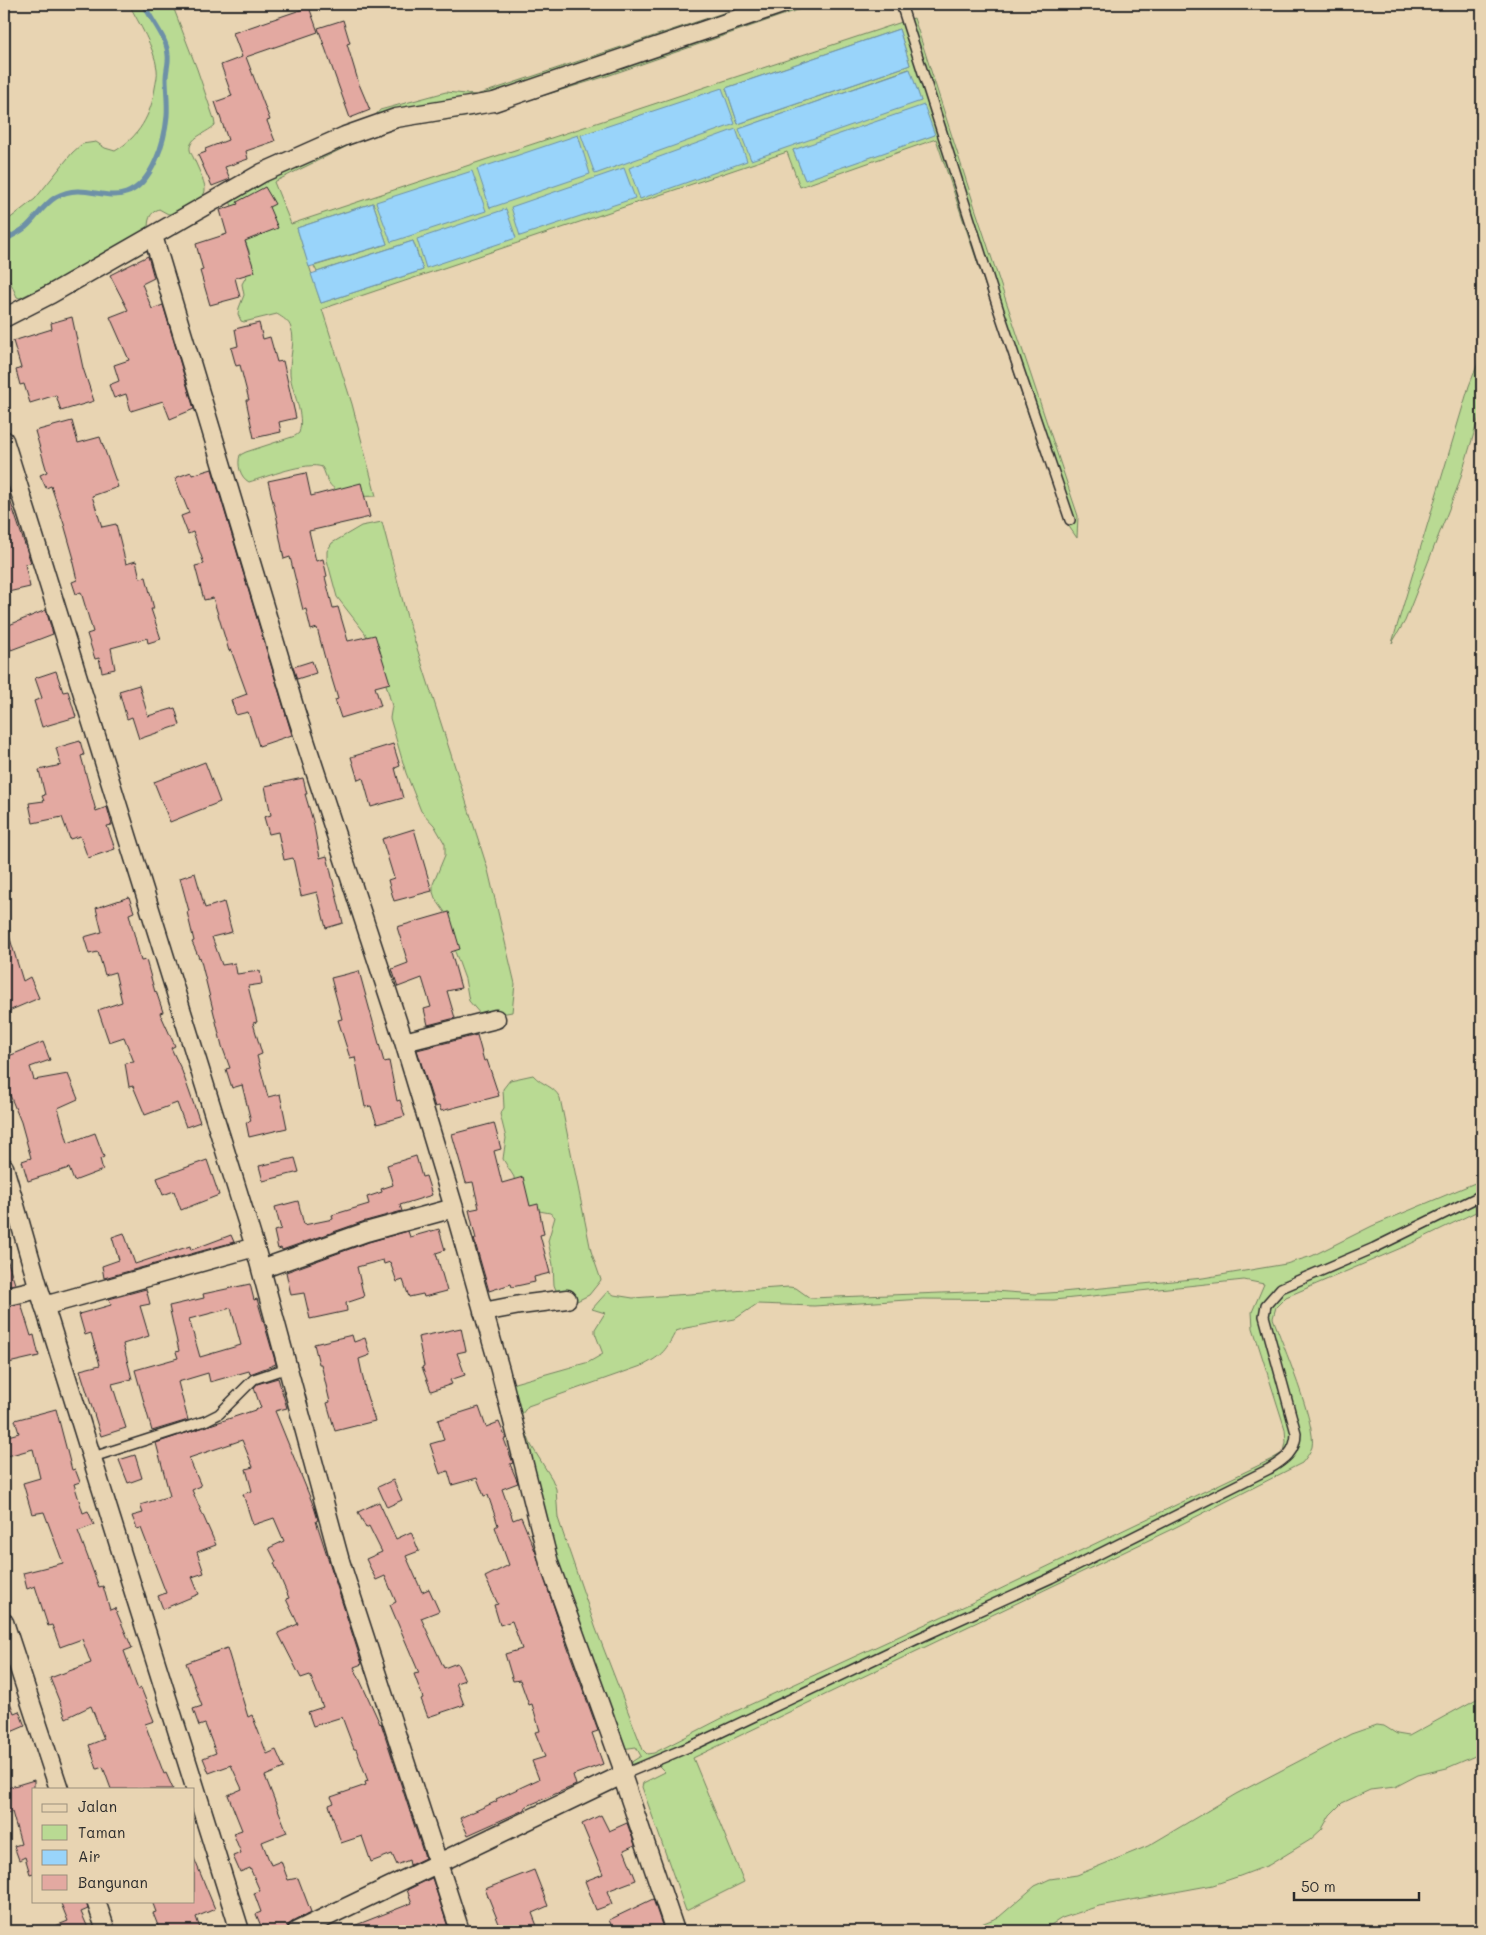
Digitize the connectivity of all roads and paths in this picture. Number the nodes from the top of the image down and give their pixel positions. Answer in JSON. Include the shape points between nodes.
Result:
{"nodes":[{"id":1,"x":782,"y":4,"type":"edge"},
{"id":2,"x":901,"y":4,"type":"edge"},
{"id":3,"x":153,"y":236,"type":"junction"},
{"id":4,"x":4,"y":318,"type":"edge"},
{"id":5,"x":4,"y":440,"type":"edge"},
{"id":6,"x":1070,"y":520,"type":"dead end"},
{"id":7,"x":496,"y":1019,"type":"dead end"},
{"id":8,"x":404,"y":1042,"type":"junction"},
{"id":9,"x":4,"y":1168,"type":"edge"},
{"id":10,"x":1482,"y":1194,"type":"edge"},
{"id":11,"x":454,"y":1208,"type":"junction"},
{"id":12,"x":255,"y":1247,"type":"junction"},
{"id":13,"x":261,"y":1269,"type":"junction"},
{"id":14,"x":39,"y":1289,"type":"junction"},
{"id":15,"x":4,"y":1297,"type":"edge"},
{"id":16,"x":567,"y":1299,"type":"dead end"},
{"id":17,"x":44,"y":1306,"type":"junction"},
{"id":18,"x":483,"y":1312,"type":"junction"},
{"id":19,"x":287,"y":1368,"type":"junction"},
{"id":20,"x":93,"y":1457,"type":"junction"},
{"id":21,"x":4,"y":1622,"type":"edge"},
{"id":22,"x":622,"y":1774,"type":"junction"},
{"id":23,"x":59,"y":1788,"type":"edge"},
{"id":24,"x":438,"y":1862,"type":"junction"},
{"id":25,"x":96,"y":1902,"type":"edge"},
{"id":26,"x":106,"y":1931,"type":"edge"},
{"id":27,"x":240,"y":1931,"type":"edge"},
{"id":28,"x":298,"y":1931,"type":"edge"},
{"id":29,"x":460,"y":1931,"type":"edge"},
{"id":30,"x":675,"y":1931,"type":"edge"}],
"edges":[{"from":1,"to":3,"type":"street","via":[[494,102],[396,118],[345,136],[262,173]]},
{"from":2,"to":6,"type":"lane"},
{"from":3,"to":4,"type":"street"},
{"from":3,"to":8,"type":"street","via":[[296,713]]},
{"from":5,"to":12,"type":"street"},
{"from":7,"to":8,"type":"street"},
{"from":8,"to":11,"type":"street"},
{"from":9,"to":14,"type":"street"},
{"from":10,"to":22,"type":"lane","via":[[1374,1248],[1295,1280],[1273,1294],[1264,1316],[1296,1433],[1296,1442],[1284,1460],[1051,1578],[707,1739]]},
{"from":11,"to":13,"type":"street","via":[[374,1230]]},
{"from":11,"to":18,"type":"street"},
{"from":12,"to":13,"type":"street"},
{"from":12,"to":17,"type":"street"},
{"from":13,"to":19,"type":"street"},
{"from":14,"to":15,"type":"street"},
{"from":14,"to":17,"type":"street"},
{"from":16,"to":18,"type":"street"},
{"from":17,"to":20,"type":"street"},
{"from":18,"to":22,"type":"street","via":[[549,1563],[622,1766]]},
{"from":19,"to":20,"type":"lane","via":[[254,1379],[219,1414],[205,1421]]},
{"from":19,"to":24,"type":"street","via":[[340,1561]]},
{"from":20,"to":27,"type":"street"},
{"from":21,"to":23,"type":"street"},
{"from":22,"to":24,"type":"street"},
{"from":22,"to":30,"type":"street"},
{"from":24,"to":28,"type":"street"},
{"from":24,"to":29,"type":"street"},
{"from":25,"to":26,"type":"street"}]}
